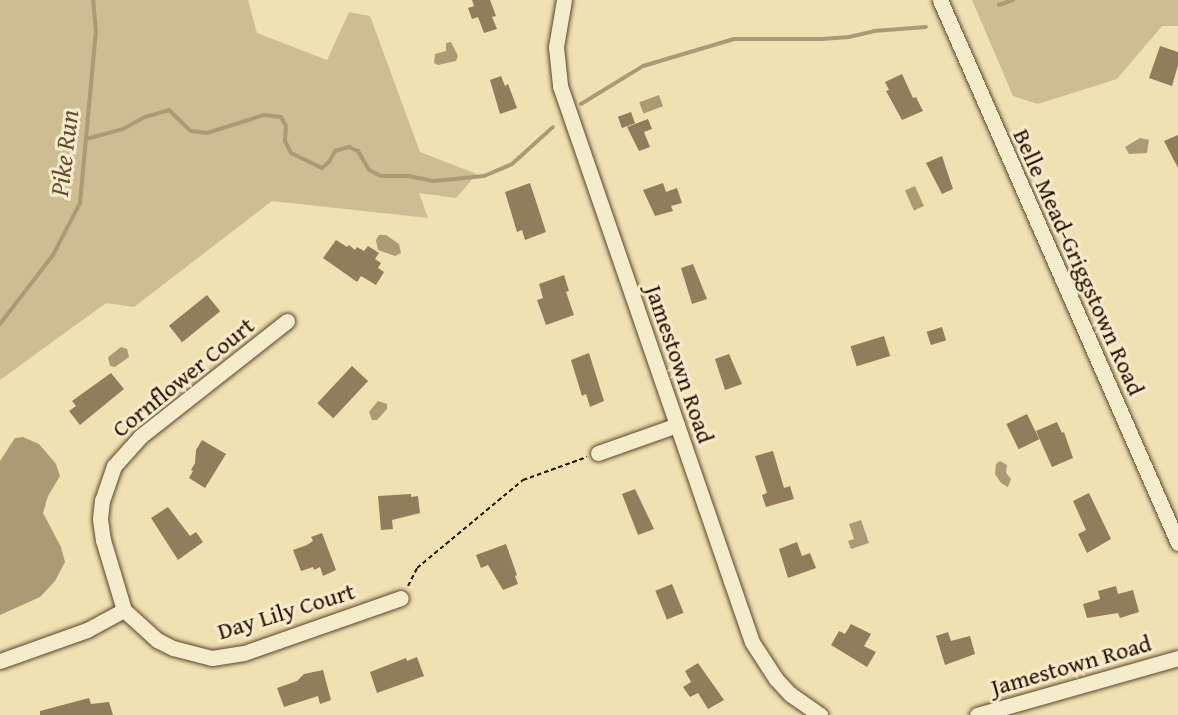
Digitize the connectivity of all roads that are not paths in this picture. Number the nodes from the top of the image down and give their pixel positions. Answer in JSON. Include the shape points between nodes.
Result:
{"nodes":[{"id":1,"x":564,"y":0,"type":"edge"},
{"id":2,"x":940,"y":0,"type":"edge"},
{"id":3,"x":287,"y":321,"type":"dead end"},
{"id":4,"x":677,"y":426,"type":"junction"},
{"id":5,"x":598,"y":453,"type":"road end"},
{"id":6,"x":1177,"y":540,"type":"edge"},
{"id":7,"x":401,"y":598,"type":"road end"},
{"id":8,"x":124,"y":610,"type":"junction"},
{"id":9,"x":1178,"y":658,"type":"edge"},
{"id":10,"x":0,"y":661,"type":"edge"},
{"id":11,"x":820,"y":715,"type":"edge"},
{"id":12,"x":977,"y":715,"type":"edge"}],
"edges":[{"from":1,"to":4,"type":"street","name":"Jamestown Road","via":[[556,47],[560,86]]},
{"from":2,"to":6,"type":"street","name":"Belle Mead-Griggstown Road"},
{"from":3,"to":8,"type":"street","name":"Cornflower Court","via":[[141,436],[114,466],[100,519]]},
{"from":4,"to":5,"type":"street"},
{"from":4,"to":11,"type":"street","name":"Jamestown Road","via":[[752,642],[776,679]]},
{"from":7,"to":8,"type":"street","name":"Day Lily Court","via":[[244,653],[212,658],[165,644]]},
{"from":8,"to":10,"type":"street","via":[[87,630]]},
{"from":9,"to":12,"type":"street","name":"Jamestown Road"}]}
